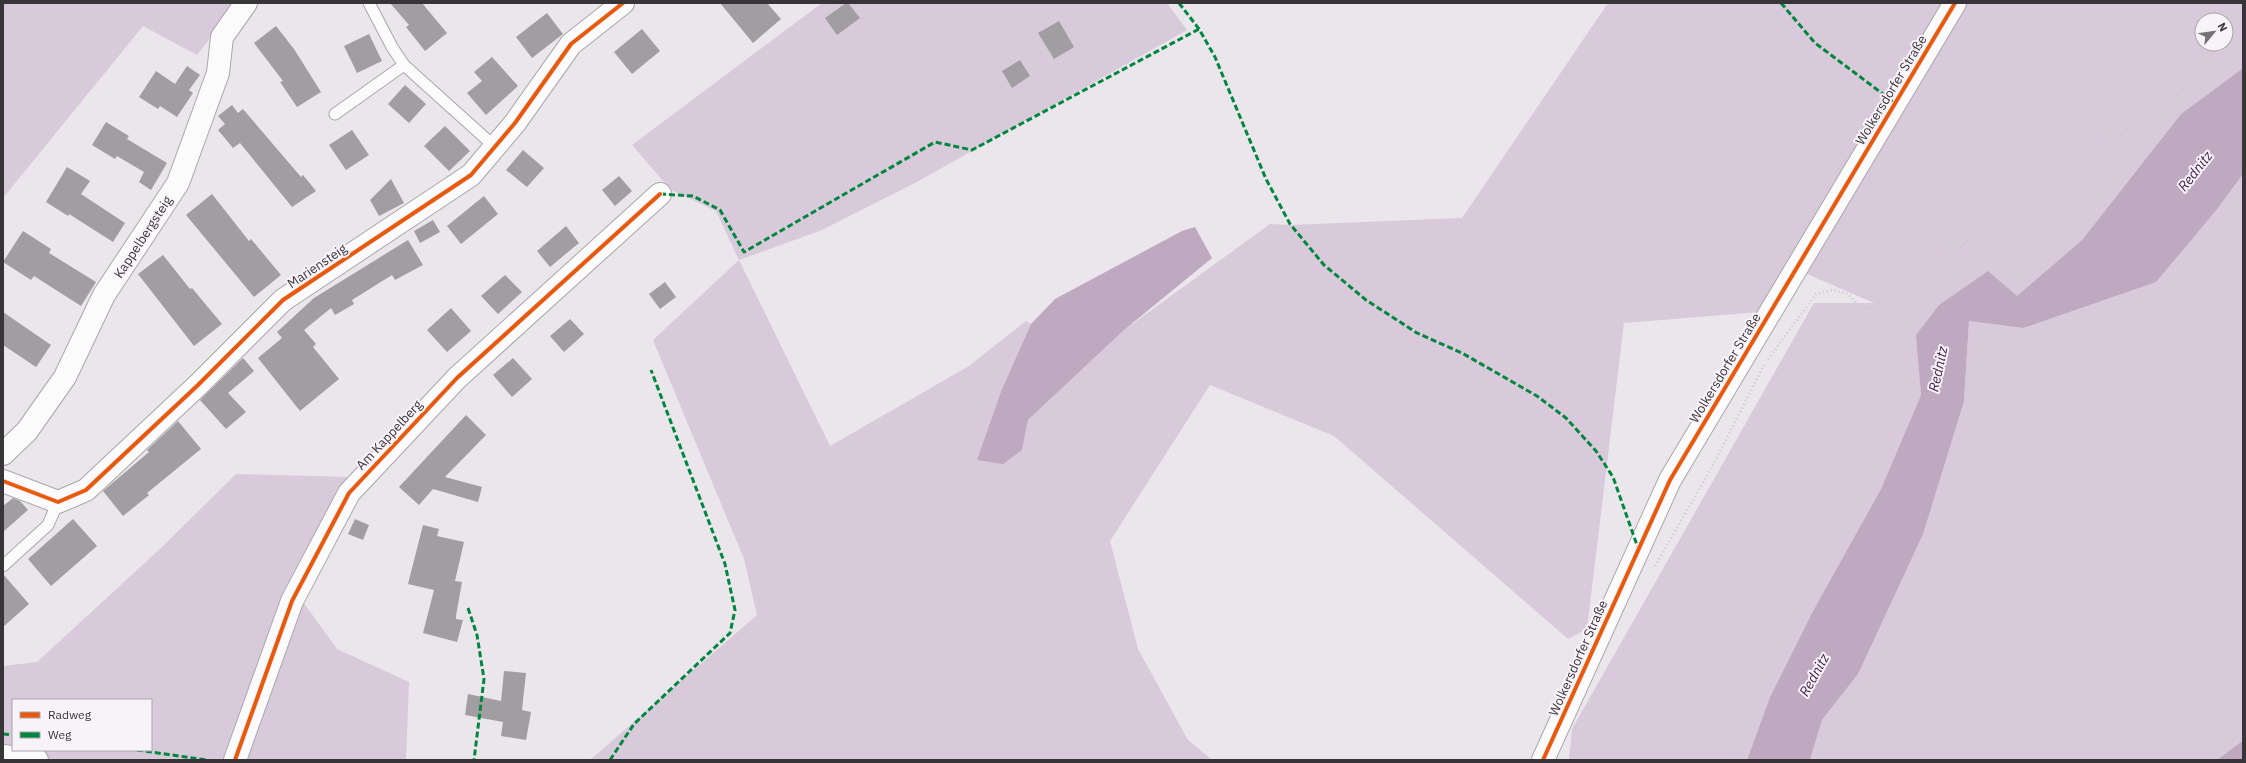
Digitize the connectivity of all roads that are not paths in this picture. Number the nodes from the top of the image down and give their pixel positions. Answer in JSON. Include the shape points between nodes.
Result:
{"nodes":[{"id":1,"x":246,"y":3,"type":"edge"},
{"id":2,"x":369,"y":3,"type":"edge"},
{"id":3,"x":623,"y":3,"type":"edge"},
{"id":4,"x":1955,"y":3,"type":"edge"},
{"id":5,"x":404,"y":66,"type":"junction"},
{"id":6,"x":335,"y":114,"type":"dead end"},
{"id":7,"x":495,"y":147,"type":"junction"},
{"id":8,"x":660,"y":194,"type":"dead end"},
{"id":9,"x":3,"y":454,"type":"edge"},
{"id":10,"x":3,"y":482,"type":"edge"},
{"id":11,"x":58,"y":502,"type":"junction"},
{"id":12,"x":3,"y":566,"type":"edge"},
{"id":13,"x":3,"y":756,"type":"edge"},
{"id":14,"x":37,"y":760,"type":"edge"},
{"id":15,"x":235,"y":760,"type":"edge"},
{"id":16,"x":1543,"y":760,"type":"edge"}],
"edges":[{"from":1,"to":9,"type":"street","name":"Kappelbergsteig","via":[[222,37],[218,73],[178,183],[104,295],[65,377],[27,431]]},
{"from":2,"to":5,"type":"lane"},
{"from":3,"to":7,"type":"street","name":"Mariensteig","via":[[571,44]]},
{"from":4,"to":16,"type":"street","name":"Wolkersdorfer Straße","via":[[1670,480]]},
{"from":5,"to":6,"type":"lane"},
{"from":5,"to":7,"type":"lane"},
{"from":7,"to":11,"type":"street","name":"Mariensteig","via":[[471,175],[283,300],[198,385],[86,490]]},
{"from":8,"to":15,"type":"street","name":"Am Kappelberg","via":[[457,378],[349,493],[292,601]]},
{"from":10,"to":11,"type":"street"},
{"from":11,"to":12,"type":"lane","via":[[48,525]]},
{"from":13,"to":14,"type":"street"}]}
